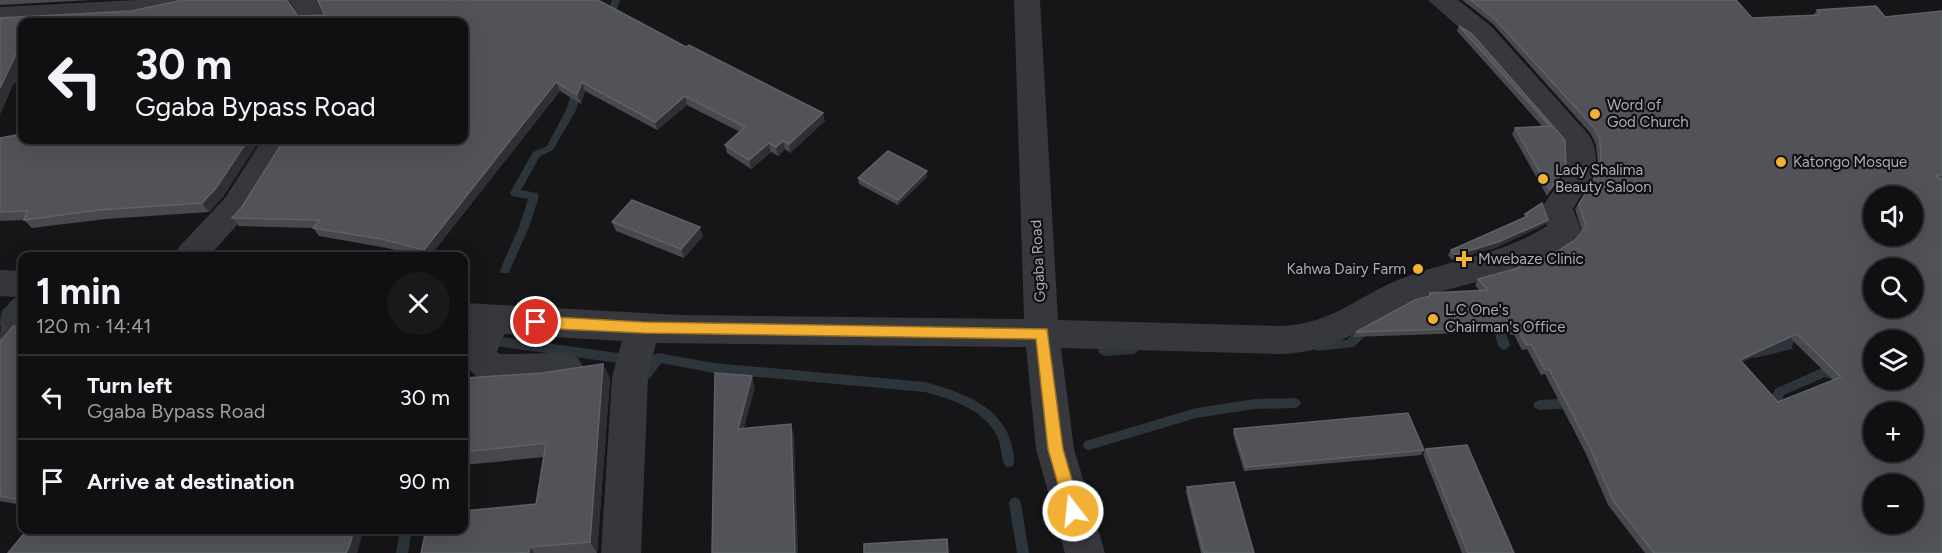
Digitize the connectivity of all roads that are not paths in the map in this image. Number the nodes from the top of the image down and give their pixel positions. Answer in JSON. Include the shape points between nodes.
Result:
{"nodes":[{"id":1,"x":182,"y":0,"type":"edge"},
{"id":2,"x":302,"y":0,"type":"edge"},
{"id":3,"x":1027,"y":0,"type":"edge"},
{"id":4,"x":1441,"y":0,"type":"edge"},
{"id":5,"x":0,"y":15,"type":"edge"},
{"id":6,"x":313,"y":18,"type":"edge"},
{"id":7,"x":275,"y":144,"type":"edge"},
{"id":8,"x":194,"y":252,"type":"edge"},
{"id":9,"x":0,"y":283,"type":"edge"},
{"id":10,"x":18,"y":284,"type":"edge"},
{"id":11,"x":18,"y":314,"type":"edge"},
{"id":12,"x":478,"y":318,"type":"edge"},
{"id":13,"x":643,"y":327,"type":"junction"},
{"id":14,"x":1042,"y":333,"type":"junction"},
{"id":15,"x":0,"y":336,"type":"edge"},
{"id":16,"x":566,"y":368,"type":"edge"},
{"id":17,"x":621,"y":553,"type":"edge"},
{"id":18,"x":1085,"y":553,"type":"edge"}],
"edges":[{"from":1,"to":5,"type":"street","via":[[152,8],[109,12]]},
{"from":2,"to":6,"type":"street"},
{"from":3,"to":14,"type":"street","name":"Ggaba Road"},
{"from":4,"to":14,"type":"street","via":[[1481,32],[1578,141],[1582,172],[1557,209],[1565,230],[1550,242],[1513,258],[1479,271],[1416,286],[1340,327],[1306,338],[1130,338]]},
{"from":7,"to":8,"type":"street","via":[[236,206]]},
{"from":9,"to":10,"type":"street"},
{"from":11,"to":15,"type":"street"},
{"from":12,"to":13,"type":"street"},
{"from":12,"to":16,"type":"street","via":[[478,356],[493,369]]},
{"from":13,"to":14,"type":"street"},
{"from":13,"to":17,"type":"street","via":[[630,377]]},
{"from":14,"to":18,"type":"street","name":"Ggaba Road","via":[[1055,449]]}]}
